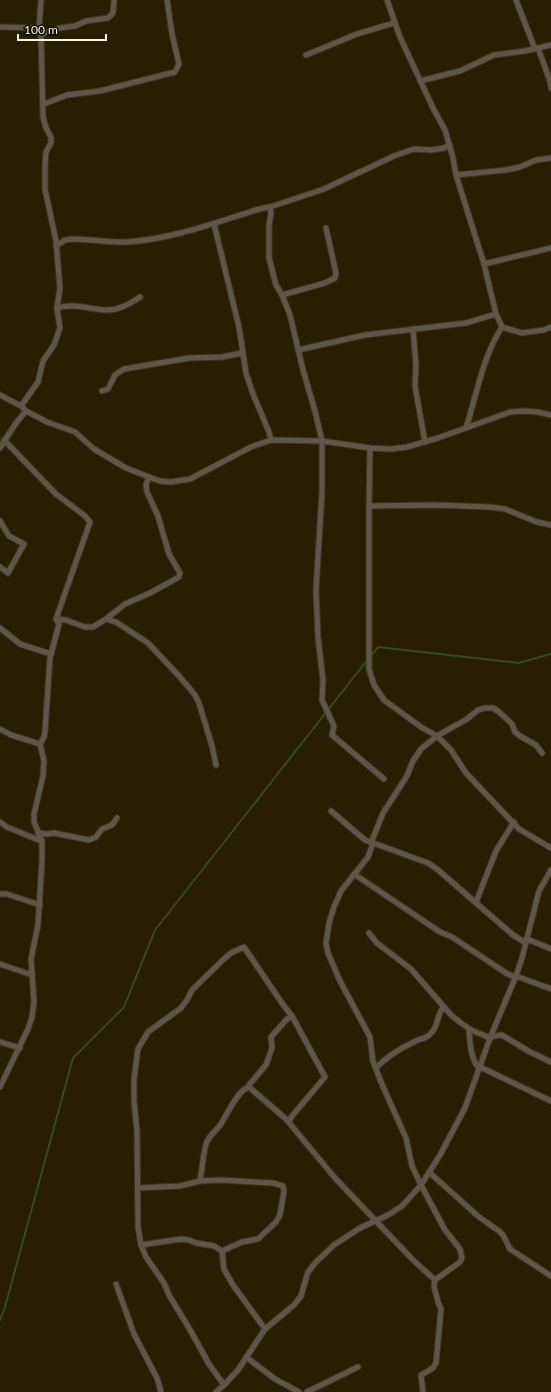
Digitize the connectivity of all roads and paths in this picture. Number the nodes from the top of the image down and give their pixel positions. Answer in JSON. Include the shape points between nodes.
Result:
{"nodes":[{"id":1,"x":41,"y":0,"type":"edge"},
{"id":2,"x":114,"y":0,"type":"edge"},
{"id":3,"x":167,"y":0,"type":"edge"},
{"id":4,"x":387,"y":0,"type":"edge"},
{"id":5,"x":516,"y":0,"type":"edge"},
{"id":6,"x":394,"y":23,"type":"junction"},
{"id":7,"x":0,"y":27,"type":"edge"},
{"id":8,"x":39,"y":28,"type":"junction"},
{"id":9,"x":41,"y":34,"type":"junction"},
{"id":10,"x":551,"y":45,"type":"edge"},
{"id":11,"x":536,"y":49,"type":"junction"},
{"id":12,"x":306,"y":55,"type":"dead end"},
{"id":13,"x":420,"y":81,"type":"junction"},
{"id":14,"x":551,"y":88,"type":"edge"},
{"id":15,"x":44,"y":104,"type":"junction"},
{"id":16,"x":450,"y":145,"type":"junction"},
{"id":17,"x":551,"y":158,"type":"edge"},
{"id":18,"x":456,"y":175,"type":"junction"},
{"id":19,"x":270,"y":207,"type":"junction"},
{"id":20,"x":214,"y":224,"type":"junction"},
{"id":21,"x":326,"y":228,"type":"dead end"},
{"id":22,"x":56,"y":246,"type":"junction"},
{"id":23,"x":551,"y":248,"type":"edge"},
{"id":24,"x":484,"y":264,"type":"junction"},
{"id":25,"x":282,"y":295,"type":"junction"},
{"id":26,"x":140,"y":297,"type":"dead end"},
{"id":27,"x":58,"y":308,"type":"junction"},
{"id":28,"x":496,"y":314,"type":"junction"},
{"id":29,"x":502,"y":326,"type":"junction"},
{"id":30,"x":551,"y":327,"type":"edge"},
{"id":31,"x":413,"y":329,"type":"junction"},
{"id":32,"x":298,"y":350,"type":"junction"},
{"id":33,"x":242,"y":354,"type":"junction"},
{"id":34,"x":102,"y":391,"type":"dead end"},
{"id":35,"x":0,"y":395,"type":"edge"},
{"id":36,"x":21,"y":406,"type":"junction"},
{"id":37,"x":26,"y":411,"type":"junction"},
{"id":38,"x":551,"y":415,"type":"edge"},
{"id":39,"x":466,"y":428,"type":"junction"},
{"id":40,"x":4,"y":440,"type":"junction"},
{"id":41,"x":271,"y":440,"type":"junction"},
{"id":42,"x":322,"y":441,"type":"junction"},
{"id":43,"x":425,"y":442,"type":"junction"},
{"id":44,"x":0,"y":448,"type":"edge"},
{"id":45,"x":370,"y":448,"type":"junction"},
{"id":46,"x":148,"y":477,"type":"junction"},
{"id":47,"x":369,"y":506,"type":"junction"},
{"id":48,"x":0,"y":521,"type":"edge"},
{"id":49,"x":551,"y":525,"type":"edge"},
{"id":50,"x":0,"y":567,"type":"edge"},
{"id":51,"x":56,"y":619,"type":"junction"},
{"id":52,"x":106,"y":619,"type":"junction"},
{"id":53,"x":0,"y":628,"type":"edge"},
{"id":54,"x":51,"y":654,"type":"junction"},
{"id":55,"x":0,"y":729,"type":"edge"},
{"id":56,"x":437,"y":736,"type":"junction"},
{"id":57,"x":40,"y":744,"type":"junction"},
{"id":58,"x":542,"y":753,"type":"dead end"},
{"id":59,"x":216,"y":765,"type":"dead end"},
{"id":60,"x":384,"y":779,"type":"dead end"},
{"id":61,"x":331,"y":811,"type":"dead end"},
{"id":62,"x":117,"y":818,"type":"dead end"},
{"id":63,"x":0,"y":822,"type":"edge"},
{"id":64,"x":514,"y":822,"type":"junction"},
{"id":65,"x":38,"y":833,"type":"junction"},
{"id":66,"x":47,"y":834,"type":"junction"},
{"id":67,"x":42,"y":841,"type":"junction"},
{"id":68,"x":372,"y":843,"type":"junction"},
{"id":69,"x":551,"y":848,"type":"edge"},
{"id":70,"x":551,"y":870,"type":"edge"},
{"id":71,"x":354,"y":874,"type":"junction"},
{"id":72,"x":0,"y":894,"type":"edge"},
{"id":73,"x":476,"y":902,"type":"junction"},
{"id":74,"x":40,"y":905,"type":"junction"},
{"id":75,"x":369,"y":933,"type":"dead end"},
{"id":76,"x":526,"y":941,"type":"junction"},
{"id":77,"x":551,"y":949,"type":"edge"},
{"id":78,"x":0,"y":964,"type":"edge"},
{"id":79,"x":32,"y":975,"type":"junction"},
{"id":80,"x":516,"y":976,"type":"junction"},
{"id":81,"x":551,"y":989,"type":"edge"},
{"id":82,"x":444,"y":1007,"type":"junction"},
{"id":83,"x":292,"y":1016,"type":"junction"},
{"id":84,"x":469,"y":1029,"type":"junction"},
{"id":85,"x":490,"y":1038,"type":"junction"},
{"id":86,"x":0,"y":1042,"type":"edge"},
{"id":87,"x":20,"y":1048,"type":"junction"},
{"id":88,"x":551,"y":1062,"type":"edge"},
{"id":89,"x":376,"y":1068,"type":"junction"},
{"id":90,"x":479,"y":1068,"type":"junction"},
{"id":91,"x":0,"y":1087,"type":"edge"},
{"id":92,"x":249,"y":1087,"type":"junction"},
{"id":93,"x":551,"y":1101,"type":"edge"},
{"id":94,"x":289,"y":1122,"type":"junction"},
{"id":95,"x":428,"y":1172,"type":"junction"},
{"id":96,"x":200,"y":1181,"type":"junction"},
{"id":97,"x":420,"y":1185,"type":"junction"},
{"id":98,"x":138,"y":1188,"type":"junction"},
{"id":99,"x":376,"y":1220,"type":"junction"},
{"id":100,"x":141,"y":1245,"type":"junction"},
{"id":101,"x":222,"y":1251,"type":"junction"},
{"id":102,"x":551,"y":1276,"type":"edge"},
{"id":103,"x":435,"y":1280,"type":"junction"},
{"id":104,"x":116,"y":1284,"type":"dead end"},
{"id":105,"x":266,"y":1329,"type":"junction"},
{"id":106,"x":246,"y":1357,"type":"junction"},
{"id":107,"x":358,"y":1367,"type":"dead end"},
{"id":108,"x":224,"y":1385,"type":"junction"},
{"id":109,"x":161,"y":1392,"type":"edge"},
{"id":110,"x":216,"y":1392,"type":"edge"},
{"id":111,"x":298,"y":1392,"type":"edge"},
{"id":112,"x":307,"y":1392,"type":"edge"},
{"id":113,"x":423,"y":1392,"type":"edge"}],
"edges":[{"from":1,"to":8,"type":"street"},
{"from":2,"to":9,"type":"street","via":[[113,13],[108,18],[86,21]]},
{"from":3,"to":15,"type":"street","via":[[179,64],[175,72],[100,91],[67,95]]},
{"from":4,"to":6,"type":"street"},
{"from":5,"to":11,"type":"street"},
{"from":6,"to":12,"type":"street","via":[[357,34]]},
{"from":6,"to":13,"type":"street"},
{"from":7,"to":8,"type":"street"},
{"from":8,"to":9,"type":"street"},
{"from":9,"to":15,"type":"street"},
{"from":10,"to":11,"type":"street"},
{"from":11,"to":13,"type":"street","via":[[494,56],[460,71]]},
{"from":11,"to":14,"type":"street"},
{"from":13,"to":16,"type":"street"},
{"from":15,"to":22,"type":"street","via":[[43,117],[50,137],[46,152],[45,189]]},
{"from":16,"to":18,"type":"street"},
{"from":16,"to":19,"type":"street","via":[[430,150],[414,149],[324,189]]},
{"from":17,"to":18,"type":"street","via":[[506,170]]},
{"from":18,"to":24,"type":"street"},
{"from":19,"to":20,"type":"street"},
{"from":19,"to":25,"type":"street","via":[[269,258],[276,285]]},
{"from":20,"to":22,"type":"street","via":[[169,236],[126,242],[72,239]]},
{"from":20,"to":33,"type":"street","via":[[239,327]]},
{"from":21,"to":25,"type":"street","via":[[335,278],[311,288]]},
{"from":22,"to":27,"type":"street","via":[[60,288]]},
{"from":23,"to":24,"type":"street"},
{"from":24,"to":28,"type":"street"},
{"from":25,"to":32,"type":"street","via":[[290,315]]},
{"from":26,"to":27,"type":"street","via":[[129,305],[106,310],[66,306]]},
{"from":27,"to":36,"type":"street","via":[[58,338],[44,361],[38,382]]},
{"from":28,"to":29,"type":"street"},
{"from":28,"to":31,"type":"street","via":[[466,323]]},
{"from":29,"to":30,"type":"street","via":[[522,332]]},
{"from":29,"to":39,"type":"street","via":[[493,340],[480,376]]},
{"from":31,"to":32,"type":"street"},
{"from":31,"to":43,"type":"street","via":[[415,386]]},
{"from":32,"to":42,"type":"street"},
{"from":33,"to":34,"type":"street","via":[[222,358],[190,358],[124,369],[115,375],[108,389]]},
{"from":33,"to":41,"type":"street","via":[[248,380]]},
{"from":35,"to":36,"type":"street"},
{"from":36,"to":37,"type":"street"},
{"from":37,"to":40,"type":"street"},
{"from":37,"to":46,"type":"street","via":[[73,431],[106,457]]},
{"from":38,"to":39,"type":"street","via":[[524,411],[510,412]]},
{"from":39,"to":43,"type":"street"},
{"from":40,"to":44,"type":"street"},
{"from":40,"to":51,"type":"street","via":[[56,494],[90,522]]},
{"from":41,"to":42,"type":"street"},
{"from":41,"to":46,"type":"street","via":[[251,447],[190,479],[171,482]]},
{"from":42,"to":45,"type":"street"},
{"from":42,"to":60,"type":"street","via":[[322,492],[316,590],[323,680],[322,700],[334,726],[332,735]]},
{"from":43,"to":45,"type":"street","via":[[407,447]]},
{"from":45,"to":47,"type":"street"},
{"from":46,"to":52,"type":"street","via":[[147,492],[158,516],[169,554],[180,573],[176,579],[125,604]]},
{"from":47,"to":49,"type":"street","via":[[490,507],[505,509]]},
{"from":47,"to":56,"type":"street","via":[[369,669],[374,685],[384,700]]},
{"from":48,"to":50,"type":"street","via":[[9,536],[24,544],[8,573]]},
{"from":51,"to":52,"type":"street","via":[[89,628]]},
{"from":51,"to":54,"type":"street","via":[[59,624]]},
{"from":52,"to":59,"type":"street","via":[[116,622],[148,643],[195,695]]},
{"from":53,"to":54,"type":"street","via":[[20,644]]},
{"from":54,"to":57,"type":"street","via":[[45,731]]},
{"from":55,"to":57,"type":"street"},
{"from":56,"to":58,"type":"street","via":[[478,710],[493,708],[512,724],[515,732],[536,745]]},
{"from":56,"to":64,"type":"street","via":[[451,750],[466,773]]},
{"from":56,"to":68,"type":"street","via":[[421,749],[413,761],[407,776],[383,813]]},
{"from":57,"to":65,"type":"street","via":[[44,761],[43,776],[34,814]]},
{"from":61,"to":68,"type":"street"},
{"from":62,"to":66,"type":"street","via":[[112,825],[102,829],[96,837],[89,840]]},
{"from":63,"to":67,"type":"street"},
{"from":64,"to":69,"type":"street","via":[[526,833]]},
{"from":64,"to":73,"type":"street","via":[[496,850]]},
{"from":65,"to":66,"type":"street"},
{"from":65,"to":67,"type":"street"},
{"from":66,"to":67,"type":"street"},
{"from":67,"to":74,"type":"street"},
{"from":68,"to":71,"type":"street","via":[[368,857]]},
{"from":68,"to":73,"type":"street","via":[[428,863]]},
{"from":70,"to":76,"type":"street","via":[[539,891]]},
{"from":71,"to":80,"type":"street","via":[[440,932],[512,976]]},
{"from":71,"to":89,"type":"street","via":[[341,891],[334,907],[326,943],[340,981],[370,1038]]},
{"from":72,"to":74,"type":"street"},
{"from":73,"to":76,"type":"street","via":[[514,935]]},
{"from":74,"to":79,"type":"street","via":[[30,959]]},
{"from":75,"to":82,"type":"street","via":[[377,943],[411,970]]},
{"from":76,"to":77,"type":"street"},
{"from":76,"to":80,"type":"street"},
{"from":78,"to":79,"type":"street"},
{"from":79,"to":87,"type":"street","via":[[32,1017]]},
{"from":80,"to":81,"type":"street"},
{"from":80,"to":85,"type":"street"},
{"from":82,"to":84,"type":"street"},
{"from":82,"to":89,"type":"street","via":[[439,1011],[433,1032],[400,1048]]},
{"from":83,"to":92,"type":"street","via":[[271,1037],[272,1048],[266,1065]]},
{"from":83,"to":94,"type":"street","via":[[325,1077]]},
{"from":83,"to":98,"type":"street","via":[[244,947],[224,959],[192,990],[181,1008],[148,1032],[138,1049],[134,1079]]},
{"from":84,"to":85,"type":"street"},
{"from":84,"to":90,"type":"street","via":[[470,1045]]},
{"from":85,"to":88,"type":"street","via":[[502,1035]]},
{"from":85,"to":90,"type":"street"},
{"from":86,"to":87,"type":"street"},
{"from":87,"to":91,"type":"street"},
{"from":89,"to":97,"type":"street","via":[[406,1138],[412,1166]]},
{"from":90,"to":93,"type":"street"},
{"from":90,"to":95,"type":"street","via":[[465,1108]]},
{"from":92,"to":94,"type":"street"},
{"from":92,"to":96,"type":"street","via":[[241,1093],[210,1137]]},
{"from":94,"to":99,"type":"street","via":[[335,1178]]},
{"from":95,"to":97,"type":"street"},
{"from":95,"to":102,"type":"street","via":[[503,1235],[510,1249]]},
{"from":96,"to":98,"type":"street","via":[[180,1186]]},
{"from":96,"to":101,"type":"street","via":[[273,1183],[283,1186],[280,1215],[276,1222],[258,1239],[242,1242]]},
{"from":97,"to":99,"type":"street","via":[[402,1206]]},
{"from":97,"to":103,"type":"street","via":[[445,1230],[462,1254],[460,1262]]},
{"from":98,"to":100,"type":"street","via":[[138,1227]]},
{"from":99,"to":103,"type":"street"},
{"from":99,"to":105,"type":"street","via":[[334,1245],[316,1262],[308,1272],[302,1296]]},
{"from":100,"to":101,"type":"street","via":[[181,1238],[214,1246]]},
{"from":100,"to":108,"type":"street","via":[[209,1364]]},
{"from":101,"to":105,"type":"street","via":[[224,1269],[233,1285]]},
{"from":103,"to":113,"type":"street","via":[[434,1286],[442,1309],[436,1363],[422,1375]]},
{"from":104,"to":109,"type":"street","via":[[134,1334],[157,1378]]},
{"from":105,"to":106,"type":"street"},
{"from":106,"to":108,"type":"street"},
{"from":106,"to":111,"type":"street","via":[[275,1379]]},
{"from":107,"to":112,"type":"street"},
{"from":108,"to":110,"type":"street"}]}
